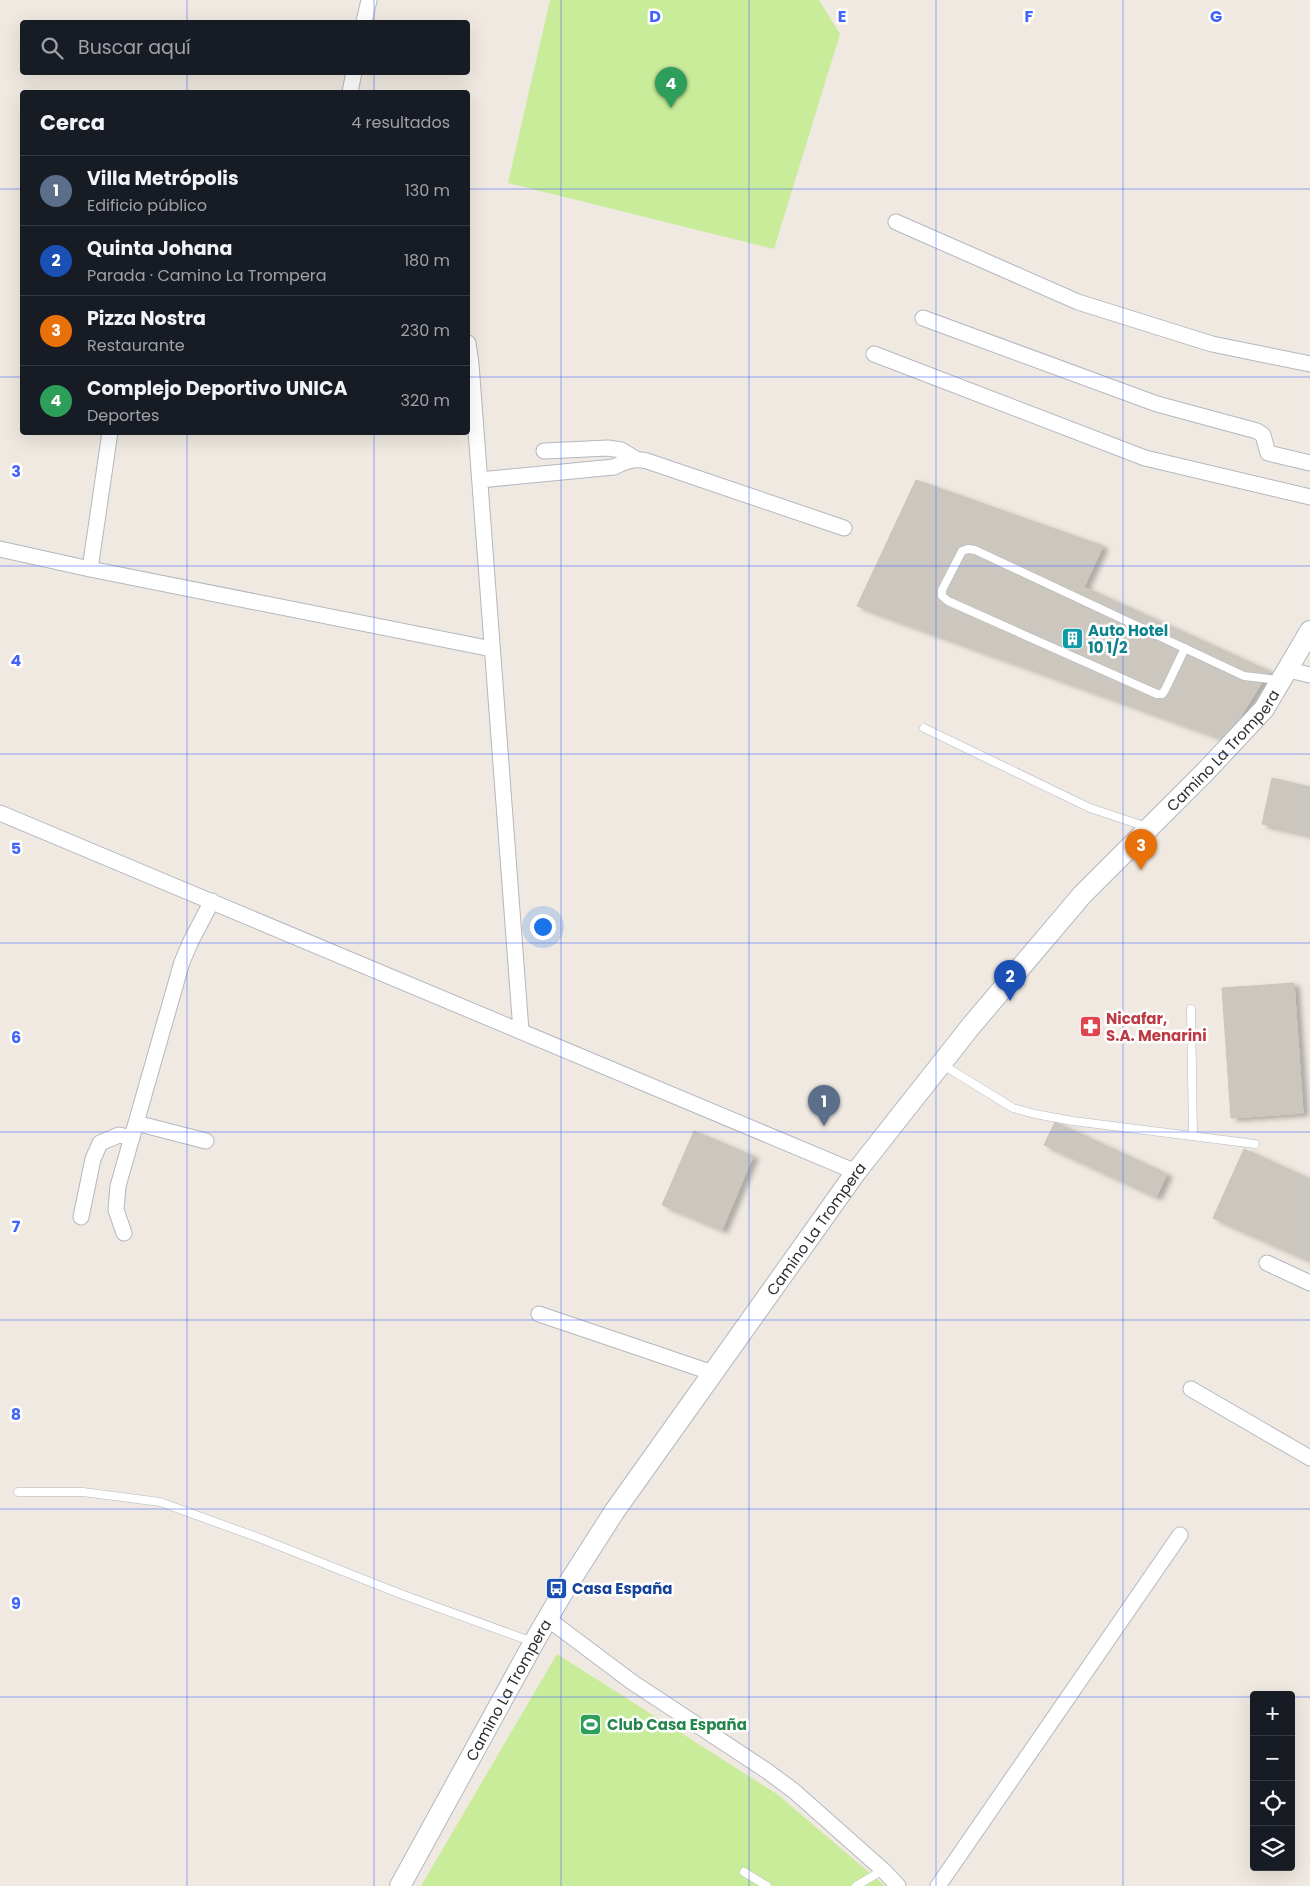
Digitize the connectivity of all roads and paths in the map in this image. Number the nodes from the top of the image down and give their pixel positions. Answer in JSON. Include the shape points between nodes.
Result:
{"nodes":[{"id":1,"x":369,"y":0,"type":"edge"},
{"id":2,"x":364,"y":20,"type":"edge"},
{"id":3,"x":353,"y":75,"type":"edge"},
{"id":4,"x":350,"y":90,"type":"edge"},
{"id":5,"x":896,"y":222,"type":"dead end"},
{"id":6,"x":922,"y":318,"type":"dead end"},
{"id":7,"x":874,"y":354,"type":"dead end"},
{"id":8,"x":470,"y":357,"type":"edge"},
{"id":9,"x":1310,"y":364,"type":"edge"},
{"id":10,"x":110,"y":435,"type":"edge"},
{"id":11,"x":544,"y":451,"type":"dead end"},
{"id":12,"x":636,"y":459,"type":"junction"},
{"id":13,"x":1310,"y":463,"type":"edge"},
{"id":14,"x":480,"y":480,"type":"junction"},
{"id":15,"x":1310,"y":497,"type":"edge"},
{"id":16,"x":844,"y":528,"type":"dead end"},
{"id":17,"x":0,"y":549,"type":"edge"},
{"id":18,"x":90,"y":569,"type":"junction"},
{"id":19,"x":1310,"y":631,"type":"edge"},
{"id":20,"x":1185,"y":648,"type":"junction"},
{"id":21,"x":492,"y":649,"type":"junction"},
{"id":22,"x":1285,"y":675,"type":"junction"},
{"id":23,"x":1310,"y":675,"type":"edge"},
{"id":24,"x":924,"y":728,"type":"dead end"},
{"id":25,"x":0,"y":813,"type":"edge"},
{"id":26,"x":1149,"y":828,"type":"junction"},
{"id":27,"x":212,"y":901,"type":"junction"},
{"id":28,"x":1191,"y":1009,"type":"dead end"},
{"id":29,"x":521,"y":1031,"type":"junction"},
{"id":30,"x":941,"y":1064,"type":"junction"},
{"id":31,"x":134,"y":1130,"type":"junction"},
{"id":32,"x":1193,"y":1136,"type":"junction"},
{"id":33,"x":206,"y":1141,"type":"dead end"},
{"id":34,"x":1255,"y":1144,"type":"dead end"},
{"id":35,"x":856,"y":1172,"type":"junction"},
{"id":36,"x":81,"y":1217,"type":"dead end"},
{"id":37,"x":124,"y":1233,"type":"dead end"},
{"id":38,"x":1267,"y":1263,"type":"dead end"},
{"id":39,"x":1310,"y":1283,"type":"edge"},
{"id":40,"x":539,"y":1314,"type":"dead end"},
{"id":41,"x":713,"y":1373,"type":"junction"},
{"id":42,"x":1191,"y":1389,"type":"dead end"},
{"id":43,"x":1310,"y":1458,"type":"edge"},
{"id":44,"x":18,"y":1492,"type":"dead end"},
{"id":45,"x":1180,"y":1535,"type":"dead end"},
{"id":46,"x":548,"y":1620,"type":"junction"},
{"id":47,"x":534,"y":1642,"type":"junction"},
{"id":48,"x":883,"y":1870,"type":"junction"},
{"id":49,"x":744,"y":1872,"type":"dead end"},
{"id":50,"x":400,"y":1886,"type":"edge"},
{"id":51,"x":767,"y":1886,"type":"edge"},
{"id":52,"x":856,"y":1886,"type":"edge"},
{"id":53,"x":898,"y":1886,"type":"edge"},
{"id":54,"x":938,"y":1886,"type":"edge"}],
"edges":[{"from":1,"to":2,"type":"street"},
{"from":3,"to":4,"type":"street"},
{"from":5,"to":9,"type":"street","via":[[1078,302],[1212,344]]},
{"from":6,"to":13,"type":"street","via":[[1157,404],[1256,431],[1262,435],[1268,453]]},
{"from":7,"to":15,"type":"street","via":[[1145,458]]},
{"from":8,"to":14,"type":"street"},
{"from":10,"to":18,"type":"street"},
{"from":11,"to":12,"type":"street","via":[[608,448],[621,450]]},
{"from":12,"to":14,"type":"street","via":[[614,467]]},
{"from":12,"to":16,"type":"street"},
{"from":14,"to":21,"type":"street"},
{"from":17,"to":18,"type":"street"},
{"from":18,"to":21,"type":"street"},
{"from":19,"to":22,"type":"street","name":"Camino La Trompera"},
{"from":20,"to":20,"type":"lane","via":[[975,550],[962,551],[942,590],[942,596],[948,601],[1157,694],[1165,690]]},
{"from":20,"to":22,"type":"lane","via":[[1244,676]]},
{"from":21,"to":29,"type":"street"},
{"from":22,"to":23,"type":"street"},
{"from":22,"to":26,"type":"street","name":"Camino La Trompera","via":[[1264,709]]},
{"from":24,"to":26,"type":"lane","via":[[1098,812]]},
{"from":25,"to":27,"type":"street"},
{"from":26,"to":30,"type":"street","name":"Camino La Trompera","via":[[1082,894]]},
{"from":27,"to":29,"type":"street"},
{"from":27,"to":31,"type":"street","via":[[182,962]]},
{"from":28,"to":32,"type":"lane"},
{"from":29,"to":35,"type":"street"},
{"from":30,"to":32,"type":"lane","via":[[1013,1108],[1073,1121]]},
{"from":30,"to":35,"type":"street","name":"Camino La Trompera"},
{"from":31,"to":33,"type":"street"},
{"from":31,"to":36,"type":"street","via":[[100,1143],[93,1159]]},
{"from":31,"to":37,"type":"street","via":[[118,1186],[116,1210]]},
{"from":32,"to":34,"type":"lane"},
{"from":35,"to":41,"type":"street","name":"Camino La Trompera"},
{"from":38,"to":39,"type":"street"},
{"from":40,"to":41,"type":"street"},
{"from":41,"to":46,"type":"street","name":"Camino La Trompera","via":[[614,1512]]},
{"from":42,"to":43,"type":"street"},
{"from":44,"to":47,"type":"lane","via":[[83,1492],[160,1502]]},
{"from":45,"to":54,"type":"street"},
{"from":46,"to":47,"type":"street","name":"Camino La Trompera"},
{"from":46,"to":48,"type":"street","via":[[632,1682],[794,1791]]},
{"from":47,"to":50,"type":"street","name":"Camino La Trompera"},
{"from":48,"to":52,"type":"lane"},
{"from":48,"to":53,"type":"street"},
{"from":49,"to":51,"type":"lane"}]}
